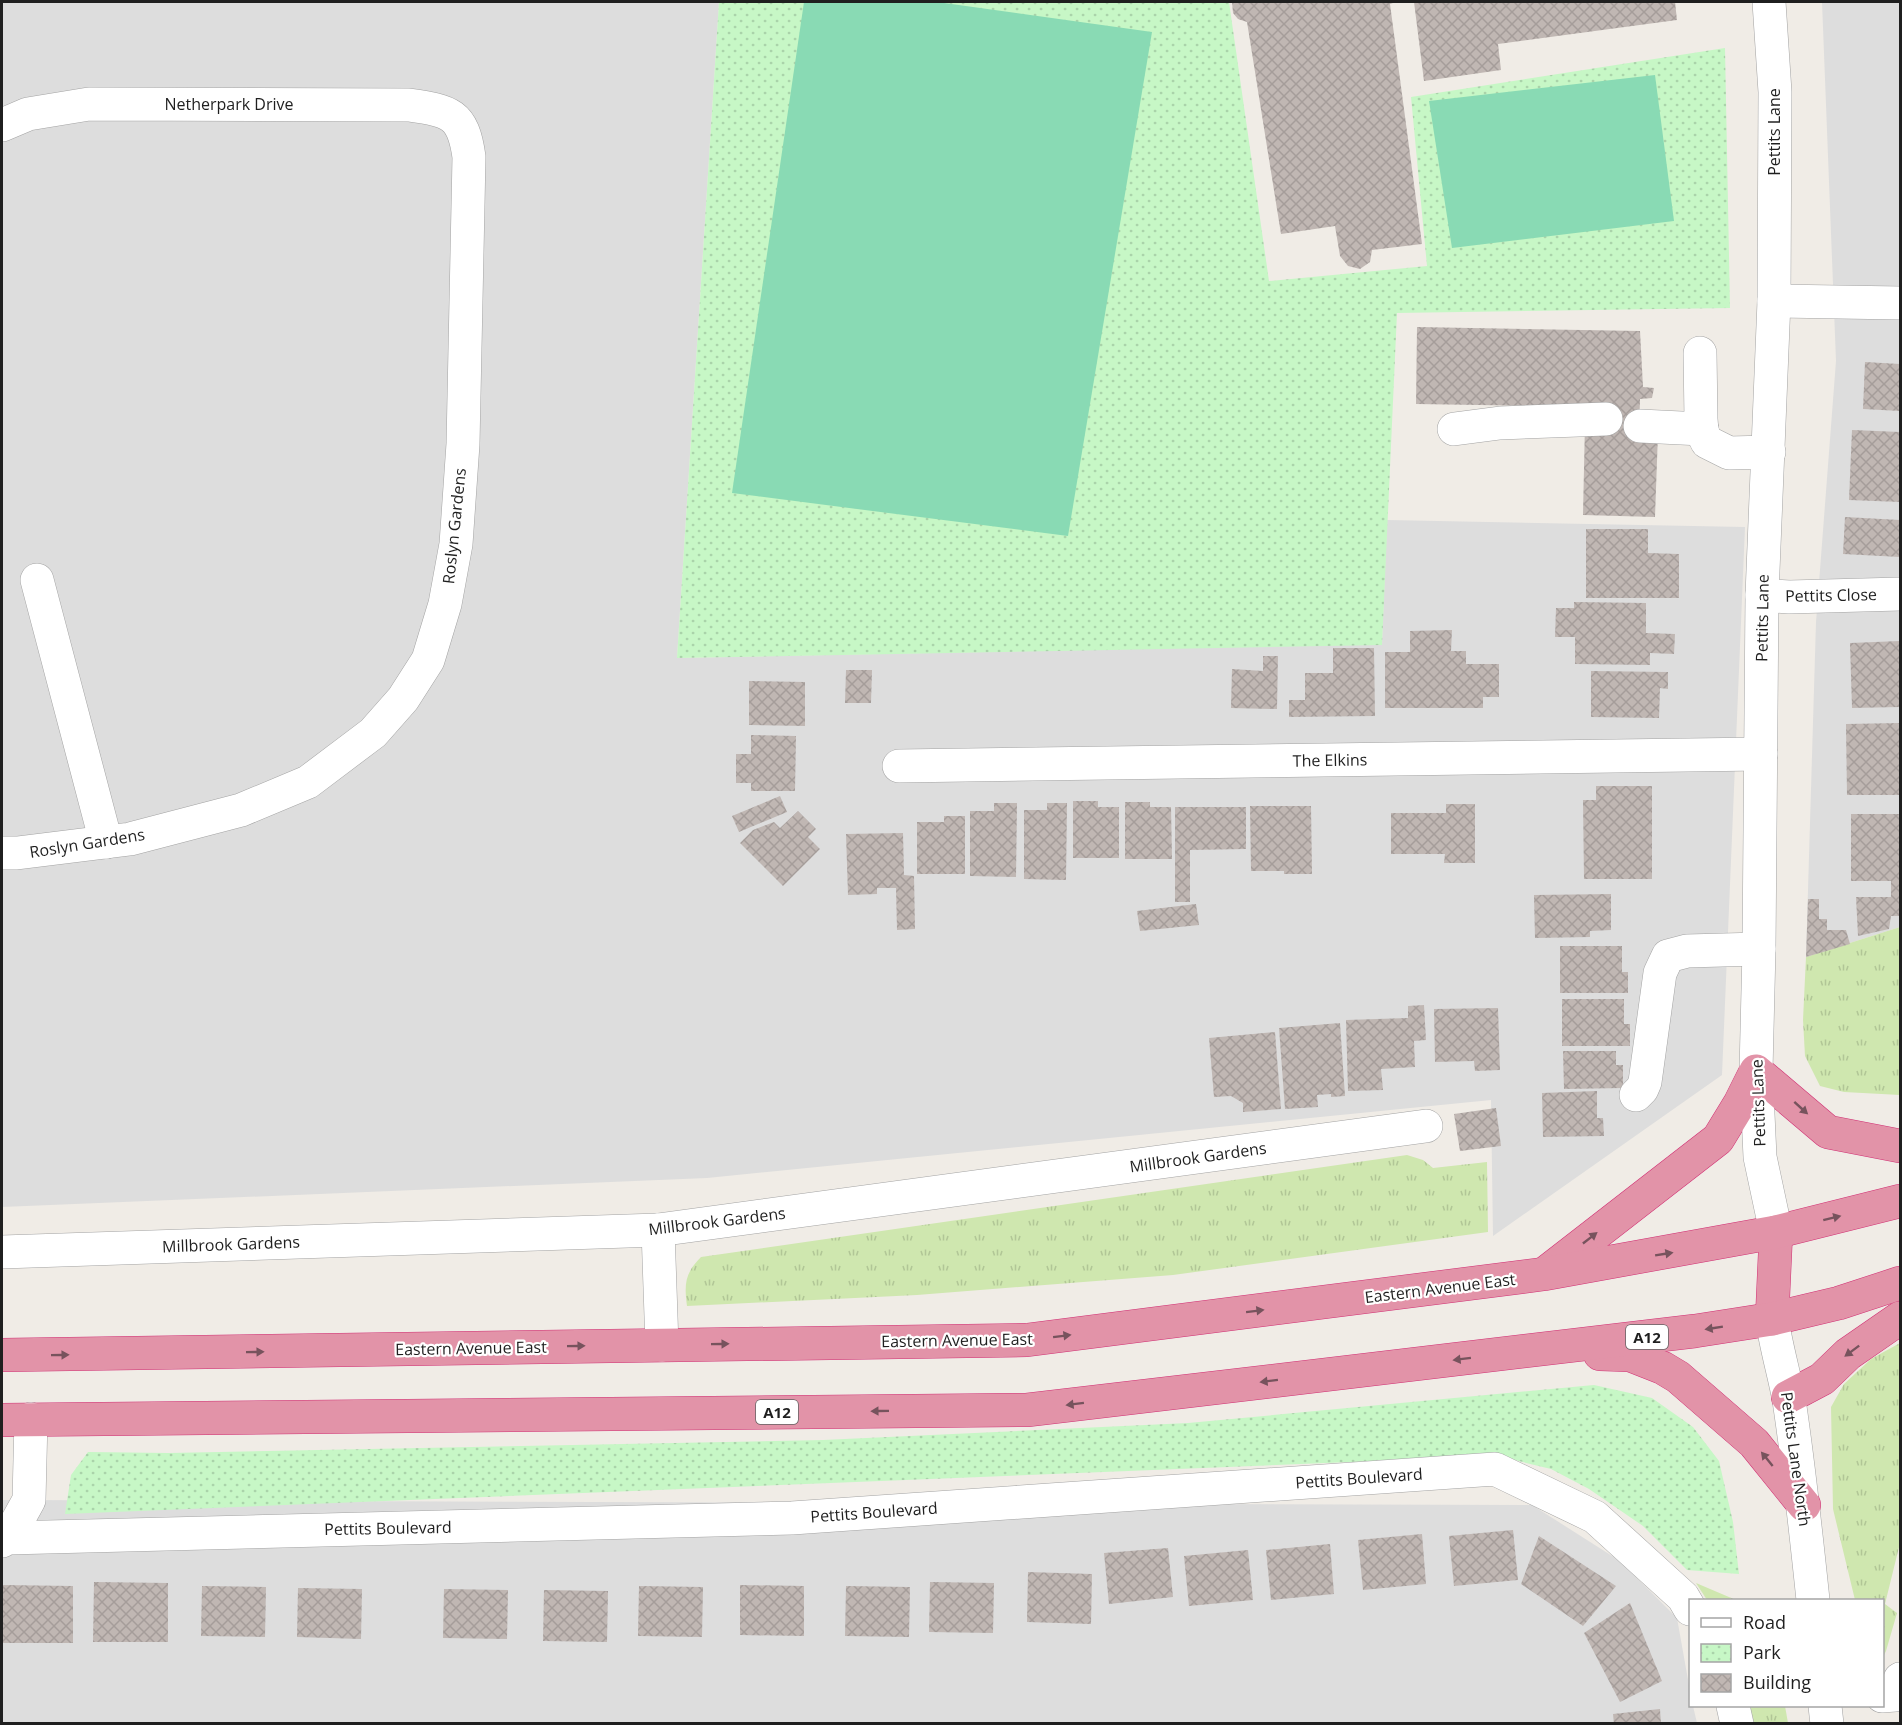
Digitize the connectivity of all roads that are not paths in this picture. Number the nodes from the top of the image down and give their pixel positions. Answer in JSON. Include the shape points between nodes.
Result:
{"nodes":[{"id":1,"x":1769,"y":2,"type":"edge"},
{"id":2,"x":457,"y":119,"type":"joint"},
{"id":3,"x":2,"y":125,"type":"edge"},
{"id":4,"x":1774,"y":301,"type":"junction"},
{"id":5,"x":1900,"y":303,"type":"edge"},
{"id":6,"x":1700,"y":353,"type":"dead end"},
{"id":7,"x":1606,"y":419,"type":"dead end"},
{"id":8,"x":1640,"y":426,"type":"dead end"},
{"id":9,"x":1454,"y":429,"type":"dead end"},
{"id":10,"x":1702,"y":429,"type":"junction"},
{"id":11,"x":1769,"y":452,"type":"junction"},
{"id":12,"x":37,"y":580,"type":"dead end"},
{"id":13,"x":1900,"y":594,"type":"edge"},
{"id":14,"x":1762,"y":595,"type":"junction"},
{"id":15,"x":1761,"y":754,"type":"junction"},
{"id":16,"x":899,"y":766,"type":"dead end"},
{"id":17,"x":106,"y":842,"type":"junction"},
{"id":18,"x":2,"y":853,"type":"edge"},
{"id":19,"x":1759,"y":949,"type":"junction"},
{"id":20,"x":1756,"y":1071,"type":"junction"},
{"id":21,"x":1636,"y":1095,"type":"dead end"},
{"id":22,"x":1426,"y":1126,"type":"dead end"},
{"id":23,"x":1900,"y":1146,"type":"edge"},
{"id":24,"x":1900,"y":1201,"type":"edge"},
{"id":25,"x":658,"y":1230,"type":"junction"},
{"id":26,"x":1776,"y":1232,"type":"junction"},
{"id":27,"x":2,"y":1252,"type":"edge"},
{"id":28,"x":1544,"y":1274,"type":"junction"},
{"id":29,"x":1900,"y":1283,"type":"edge"},
{"id":30,"x":1900,"y":1318,"type":"edge"},
{"id":31,"x":1772,"y":1319,"type":"junction"},
{"id":32,"x":662,"y":1345,"type":"junction"},
{"id":33,"x":1520,"y":1352,"type":"junction"},
{"id":34,"x":2,"y":1355,"type":"edge"},
{"id":35,"x":1788,"y":1397,"type":"junction"},
{"id":36,"x":16,"y":1420,"type":"edge"},
{"id":37,"x":1804,"y":1505,"type":"junction"},
{"id":38,"x":5,"y":1539,"type":"edge"},
{"id":39,"x":1813,"y":1599,"type":"edge"},
{"id":40,"x":1689,"y":1607,"type":"edge"},
{"id":41,"x":1900,"y":1679,"type":"edge"},
{"id":42,"x":1884,"y":1696,"type":"edge"},
{"id":43,"x":1733,"y":1707,"type":"edge"},
{"id":44,"x":1825,"y":1707,"type":"edge"},
{"id":45,"x":1737,"y":1724,"type":"edge"},
{"id":46,"x":1827,"y":1724,"type":"edge"}],
"edges":[{"from":1,"to":4,"type":"street","name":"Pettits Lane","via":[[1775,92]]},
{"from":2,"to":3,"type":"street","name":"Netherpark Drive","via":[[438,109],[409,105],[89,104],[28,114]]},
{"from":2,"to":17,"type":"street","name":"Roslyn Gardens","via":[[466,137],[469,157],[463,444],[456,544],[445,604],[428,660],[403,699],[373,733],[308,782],[241,810]]},
{"from":4,"to":5,"type":"street"},
{"from":4,"to":11,"type":"street","name":"Pettits Lane"},
{"from":6,"to":10,"type":"street"},
{"from":7,"to":9,"type":"street"},
{"from":8,"to":10,"type":"street"},
{"from":10,"to":11,"type":"street","via":[[1707,442],[1729,453]]},
{"from":11,"to":14,"type":"street","name":"Pettits Lane"},
{"from":12,"to":17,"type":"street"},
{"from":13,"to":14,"type":"street","name":"Pettits Close"},
{"from":14,"to":15,"type":"street","name":"Pettits Lane"},
{"from":15,"to":16,"type":"street","name":"The Elkins"},
{"from":15,"to":19,"type":"street","name":"Pettits Lane"},
{"from":17,"to":18,"type":"street","name":"Roslyn Gardens"},
{"from":19,"to":20,"type":"street","name":"Pettits Lane"},
{"from":19,"to":21,"type":"street","via":[[1687,951],[1668,956],[1660,973],[1646,1082]]},
{"from":20,"to":23,"type":"highway","one_way":true,"via":[[1828,1132]]},
{"from":20,"to":26,"type":"street","name":"Pettits Lane","via":[[1760,1157]]},
{"from":28,"to":20,"type":"highway","one_way":true,"via":[[1718,1139]]},
{"from":22,"to":25,"type":"street","name":"Millbrook Gardens"},
{"from":26,"to":24,"type":"highway","name":"Eastern Avenue East","one_way":true},
{"from":25,"to":27,"type":"street","name":"Millbrook Gardens"},
{"from":25,"to":32,"type":"street"},
{"from":28,"to":26,"type":"highway","name":"Eastern Avenue East","one_way":true},
{"from":26,"to":31,"type":"highway"},
{"from":32,"to":28,"type":"highway","name":"Eastern Avenue East","one_way":true,"via":[[1027,1340]]},
{"from":29,"to":31,"type":"highway","number":"A12"},
{"from":30,"to":35,"type":"highway","one_way":true,"via":[[1848,1354],[1822,1379]]},
{"from":31,"to":33,"type":"highway","number":"A12","one_way":true},
{"from":31,"to":35,"type":"street","name":"Pettits Lane North"},
{"from":34,"to":32,"type":"highway","name":"Eastern Avenue East","one_way":true},
{"from":33,"to":36,"type":"highway","number":"A12","one_way":true,"via":[[1027,1410]]},
{"from":37,"to":33,"type":"highway","one_way":true,"via":[[1754,1443],[1663,1368],[1630,1355]]},
{"from":35,"to":37,"type":"street","name":"Pettits Lane North"},
{"from":36,"to":38,"type":"street","via":[[29,1500]]},
{"from":37,"to":39,"type":"street","name":"Pettits Lane North"},
{"from":38,"to":40,"type":"street","name":"Pettits Boulevard","via":[[792,1518],[1495,1469],[1595,1517],[1683,1597]]},
{"from":41,"to":42,"type":"street","via":[[1895,1695]]},
{"from":43,"to":45,"type":"street"},
{"from":44,"to":46,"type":"street"}]}
